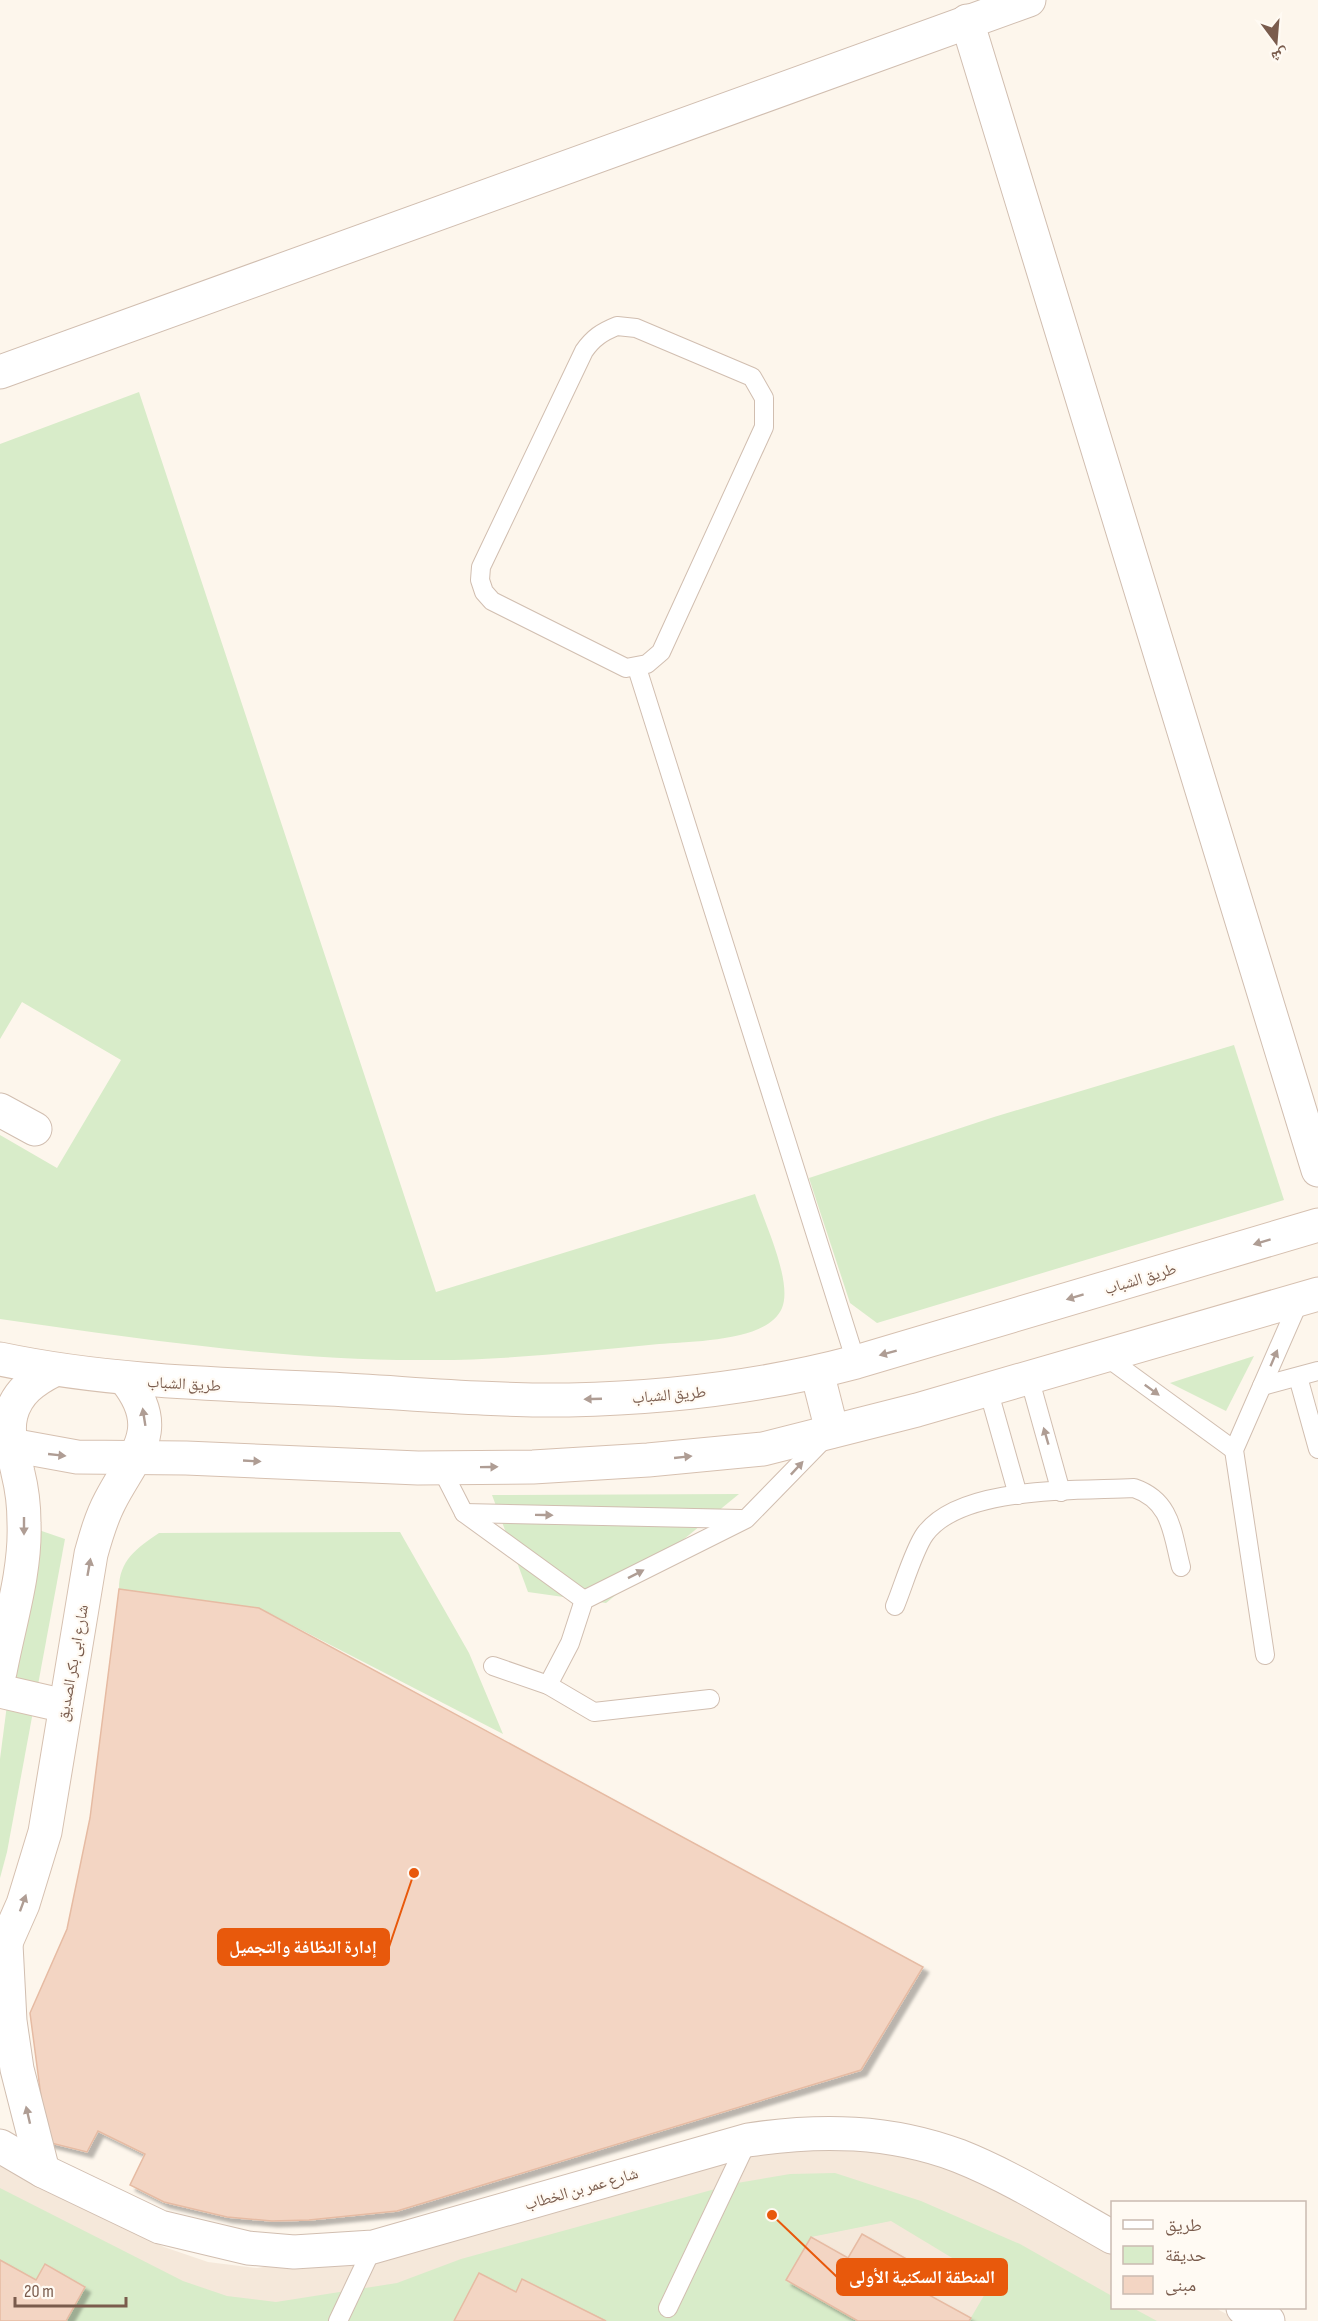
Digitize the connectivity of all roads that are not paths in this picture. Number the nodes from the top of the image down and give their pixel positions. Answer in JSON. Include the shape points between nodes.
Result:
{"nodes":[{"id":1,"x":1029,"y":0,"type":"edge"},
{"id":2,"x":967,"y":21,"type":"junction"},
{"id":3,"x":0,"y":372,"type":"edge"},
{"id":4,"x":637,"y":668,"type":"junction"},
{"id":5,"x":0,"y":1110,"type":"edge"},
{"id":6,"x":35,"y":1129,"type":"dead end"},
{"id":7,"x":1318,"y":1170,"type":"edge"},
{"id":8,"x":1318,"y":1225,"type":"edge"},
{"id":9,"x":1309,"y":1296,"type":"edge"},
{"id":10,"x":1105,"y":1356,"type":"junction"},
{"id":11,"x":0,"y":1359,"type":"edge"},
{"id":12,"x":856,"y":1362,"type":"junction"},
{"id":13,"x":54,"y":1370,"type":"junction"},
{"id":14,"x":1318,"y":1371,"type":"edge"},
{"id":15,"x":817,"y":1372,"type":"junction"},
{"id":16,"x":1029,"y":1377,"type":"junction"},
{"id":17,"x":1298,"y":1377,"type":"junction"},
{"id":18,"x":126,"y":1380,"type":"junction"},
{"id":19,"x":1262,"y":1386,"type":"junction"},
{"id":20,"x":987,"y":1389,"type":"junction"},
{"id":21,"x":832,"y":1431,"type":"junction"},
{"id":22,"x":5,"y":1445,"type":"edge"},
{"id":23,"x":1234,"y":1449,"type":"junction"},
{"id":24,"x":1318,"y":1449,"type":"edge"},
{"id":25,"x":137,"y":1457,"type":"junction"},
{"id":26,"x":441,"y":1468,"type":"junction"},
{"id":27,"x":1061,"y":1492,"type":"junction"},
{"id":28,"x":1018,"y":1495,"type":"junction"},
{"id":29,"x":464,"y":1513,"type":"junction"},
{"id":30,"x":746,"y":1519,"type":"junction"},
{"id":31,"x":1181,"y":1567,"type":"dead end"},
{"id":32,"x":584,"y":1600,"type":"junction"},
{"id":33,"x":895,"y":1606,"type":"dead end"},
{"id":34,"x":1265,"y":1655,"type":"dead end"},
{"id":35,"x":493,"y":1666,"type":"dead end"},
{"id":36,"x":0,"y":1672,"type":"edge"},
{"id":37,"x":548,"y":1684,"type":"junction"},
{"id":38,"x":0,"y":1691,"type":"edge"},
{"id":39,"x":710,"y":1699,"type":"dead end"},
{"id":40,"x":64,"y":1706,"type":"junction"},
{"id":41,"x":3,"y":1950,"type":"edge"},
{"id":42,"x":748,"y":2140,"type":"junction"},
{"id":43,"x":0,"y":2146,"type":"edge"},
{"id":44,"x":43,"y":2171,"type":"junction"},
{"id":45,"x":1111,"y":2235,"type":"edge"},
{"id":46,"x":372,"y":2247,"type":"junction"},
{"id":47,"x":668,"y":2308,"type":"dead end"},
{"id":48,"x":1247,"y":2309,"type":"edge"},
{"id":49,"x":338,"y":2321,"type":"edge"},
{"id":50,"x":1268,"y":2321,"type":"edge"}],
"edges":[{"from":1,"to":2,"type":"street"},
{"from":2,"to":3,"type":"street"},
{"from":2,"to":7,"type":"street"},
{"from":4,"to":4,"type":"lane","via":[[661,652],[764,427],[766,410],[752,377],[636,328],[617,326],[592,339],[584,351],[481,567],[480,580],[484,592],[502,608],[626,668]]},
{"from":4,"to":12,"type":"lane"},
{"from":5,"to":6,"type":"street"},
{"from":8,"to":12,"type":"street","name":"طريق الشباب","one_way":true},
{"from":9,"to":10,"type":"street"},
{"from":19,"to":9,"type":"lane","one_way":true},
{"from":10,"to":16,"type":"street"},
{"from":10,"to":23,"type":"lane","one_way":true},
{"from":11,"to":13,"type":"street","name":"طريق الشباب"},
{"from":12,"to":15,"type":"street","name":"طريق الشباب"},
{"from":13,"to":18,"type":"street","name":"طريق الشباب"},
{"from":13,"to":22,"type":"street","via":[[27,1387],[17,1400]]},
{"from":14,"to":17,"type":"lane"},
{"from":15,"to":18,"type":"street","name":"طريق الشباب","one_way":true,"via":[[718,1390],[567,1400]]},
{"from":15,"to":21,"type":"street"},
{"from":16,"to":20,"type":"street"},
{"from":27,"to":16,"type":"lane","one_way":true},
{"from":17,"to":19,"type":"lane"},
{"from":17,"to":24,"type":"lane"},
{"from":25,"to":18,"type":"street","name":"شارع ابى بكر الصديق","one_way":true,"via":[[146,1425],[140,1401]]},
{"from":19,"to":23,"type":"lane"},
{"from":20,"to":21,"type":"street"},
{"from":20,"to":28,"type":"lane"},
{"from":26,"to":21,"type":"street","one_way":true,"via":[[648,1460],[763,1449]]},
{"from":30,"to":21,"type":"lane","one_way":true},
{"from":22,"to":25,"type":"street","one_way":true,"via":[[77,1457]]},
{"from":22,"to":36,"type":"street","one_way":true,"via":[[22,1497],[23,1553]]},
{"from":23,"to":34,"type":"lane"},
{"from":25,"to":26,"type":"street","one_way":true},
{"from":40,"to":25,"type":"street","name":"شارع ابى بكر الصديق","one_way":true,"via":[[98,1529],[117,1487]]},
{"from":26,"to":29,"type":"lane"},
{"from":27,"to":28,"type":"lane"},
{"from":27,"to":31,"type":"lane","via":[[1134,1488],[1149,1494],[1166,1512]]},
{"from":28,"to":33,"type":"lane","via":[[969,1504],[943,1518],[925,1534]]},
{"from":29,"to":30,"type":"lane","one_way":true},
{"from":29,"to":32,"type":"lane"},
{"from":32,"to":30,"type":"lane","one_way":true},
{"from":32,"to":37,"type":"lane","via":[[570,1642]]},
{"from":35,"to":37,"type":"lane"},
{"from":37,"to":39,"type":"lane","via":[[594,1712]]},
{"from":38,"to":40,"type":"street"},
{"from":41,"to":40,"type":"street","name":"شارع ابى بكر الصديق","one_way":true,"via":[[23,1904],[45,1832]]},
{"from":44,"to":41,"type":"street","one_way":true,"via":[[16,2059]]},
{"from":42,"to":45,"type":"street","name":"شارع عمر بن الخطاب","via":[[792,2133],[837,2132],[925,2145],[992,2171]]},
{"from":42,"to":46,"type":"street","name":"شارع عمر بن الخطاب"},
{"from":42,"to":47,"type":"lane"},
{"from":43,"to":44,"type":"street","name":"شارع عمر بن الخطاب"},
{"from":44,"to":46,"type":"street","name":"شارع عمر بن الخطاب","via":[[160,2227],[204,2239],[294,2252]]},
{"from":46,"to":49,"type":"lane"},
{"from":48,"to":50,"type":"street"}]}
